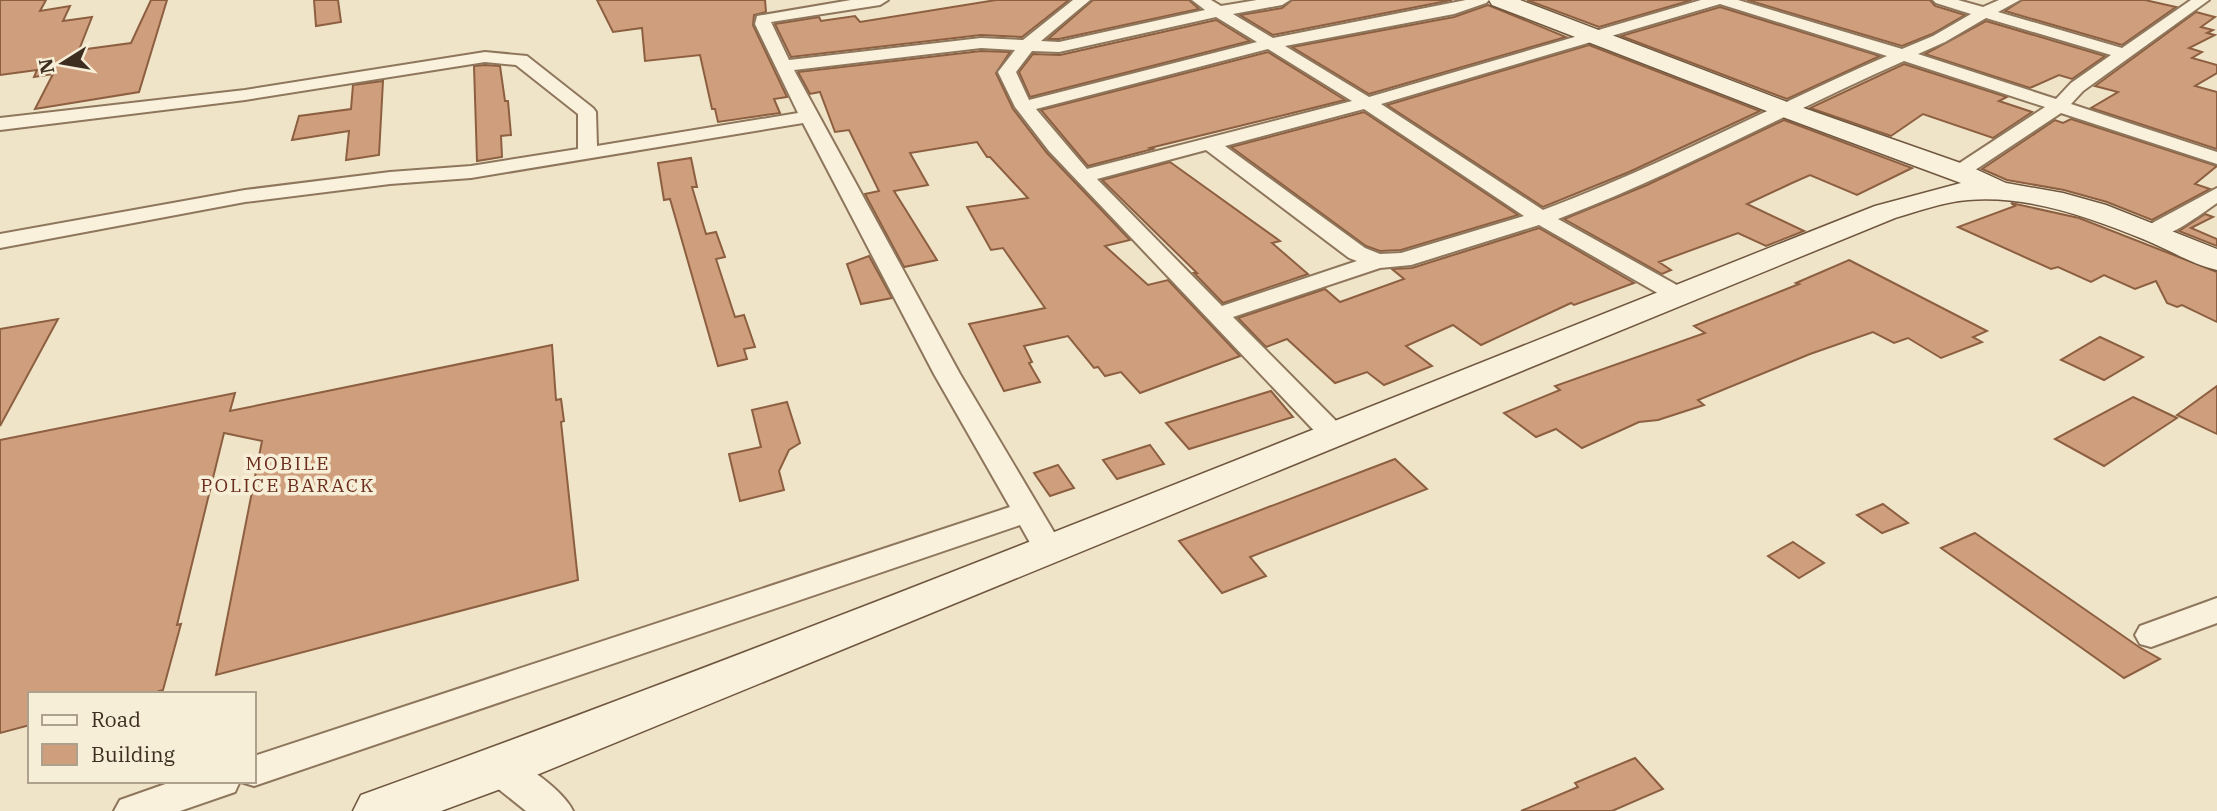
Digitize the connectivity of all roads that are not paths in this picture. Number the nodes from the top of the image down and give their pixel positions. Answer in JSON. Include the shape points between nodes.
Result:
{"nodes":[{"id":1,"x":880,"y":0,"type":"edge"},
{"id":2,"x":1082,"y":0,"type":"edge"},
{"id":3,"x":1282,"y":0,"type":"edge"},
{"id":4,"x":1481,"y":0,"type":"edge"},
{"id":5,"x":1500,"y":0,"type":"edge"},
{"id":6,"x":1720,"y":0,"type":"edge"},
{"id":7,"x":1941,"y":0,"type":"edge"},
{"id":8,"x":2012,"y":0,"type":"edge"},
{"id":9,"x":2199,"y":0,"type":"edge"},
{"id":10,"x":1208,"y":6,"type":"edge"},
{"id":11,"x":1985,"y":12,"type":"junction"},
{"id":12,"x":1592,"y":35,"type":"junction"},
{"id":13,"x":1273,"y":43,"type":"junction"},
{"id":14,"x":1028,"y":44,"type":"junction"},
{"id":15,"x":1900,"y":54,"type":"junction"},
{"id":16,"x":2125,"y":54,"type":"junction"},
{"id":17,"x":784,"y":66,"type":"junction"},
{"id":18,"x":1367,"y":103,"type":"junction"},
{"id":19,"x":2059,"y":106,"type":"junction"},
{"id":20,"x":1024,"y":107,"type":"junction"},
{"id":21,"x":1786,"y":110,"type":"junction"},
{"id":22,"x":809,"y":117,"type":"junction"},
{"id":23,"x":0,"y":124,"type":"edge"},
{"id":24,"x":1210,"y":144,"type":"junction"},
{"id":25,"x":588,"y":153,"type":"junction"},
{"id":26,"x":2217,"y":158,"type":"edge"},
{"id":27,"x":1959,"y":172,"type":"junction"},
{"id":28,"x":1085,"y":176,"type":"junction"},
{"id":29,"x":2000,"y":191,"type":"junction"},
{"id":30,"x":2217,"y":194,"type":"edge"},
{"id":31,"x":1541,"y":218,"type":"junction"},
{"id":32,"x":2151,"y":233,"type":"junction"},
{"id":33,"x":0,"y":241,"type":"edge"},
{"id":34,"x":1378,"y":261,"type":"junction"},
{"id":35,"x":2217,"y":261,"type":"edge"},
{"id":36,"x":1676,"y":294,"type":"junction"},
{"id":37,"x":1217,"y":315,"type":"junction"},
{"id":38,"x":1332,"y":434,"type":"junction"},
{"id":39,"x":1028,"y":512,"type":"junction"},
{"id":40,"x":1049,"y":549,"type":"junction"},
{"id":41,"x":2217,"y":610,"type":"edge"},
{"id":42,"x":2151,"y":635,"type":"dead end"},
{"id":43,"x":499,"y":768,"type":"junction"},
{"id":44,"x":256,"y":770,"type":"edge"},
{"id":45,"x":216,"y":783,"type":"edge"},
{"id":46,"x":133,"y":811,"type":"edge"},
{"id":47,"x":379,"y":811,"type":"edge"},
{"id":48,"x":554,"y":811,"type":"edge"}],
"edges":[{"from":1,"to":17,"type":"street","via":[[763,19]]},
{"from":2,"to":14,"type":"street"},
{"from":3,"to":10,"type":"street"},
{"from":4,"to":13,"type":"street"},
{"from":5,"to":12,"type":"street"},
{"from":6,"to":12,"type":"street"},
{"from":6,"to":15,"type":"street"},
{"from":7,"to":11,"type":"street"},
{"from":8,"to":11,"type":"street"},
{"from":9,"to":16,"type":"street"},
{"from":10,"to":13,"type":"street"},
{"from":10,"to":14,"type":"street","via":[[1059,47]]},
{"from":11,"to":15,"type":"street","via":[[1939,39]]},
{"from":11,"to":16,"type":"street"},
{"from":12,"to":18,"type":"street"},
{"from":12,"to":21,"type":"street"},
{"from":13,"to":18,"type":"street"},
{"from":13,"to":20,"type":"street"},
{"from":14,"to":17,"type":"street","via":[[981,43]]},
{"from":14,"to":20,"type":"street","via":[[1007,72]]},
{"from":15,"to":19,"type":"street"},
{"from":15,"to":21,"type":"street"},
{"from":16,"to":19,"type":"street","via":[[2077,87]]},
{"from":17,"to":22,"type":"street"},
{"from":18,"to":24,"type":"street"},
{"from":18,"to":31,"type":"street"},
{"from":19,"to":26,"type":"street"},
{"from":19,"to":27,"type":"street"},
{"from":20,"to":28,"type":"street"},
{"from":21,"to":27,"type":"street"},
{"from":21,"to":31,"type":"street","via":[[1660,170]]},
{"from":22,"to":25,"type":"street"},
{"from":22,"to":39,"type":"street","via":[[947,374]]},
{"from":23,"to":25,"type":"street","via":[[245,95],[485,57],[521,60],[587,112]]},
{"from":24,"to":28,"type":"street"},
{"from":24,"to":34,"type":"street","via":[[1357,253]]},
{"from":25,"to":33,"type":"street","via":[[471,172],[245,196]]},
{"from":27,"to":29,"type":"street"},
{"from":28,"to":37,"type":"street"},
{"from":29,"to":32,"type":"street","via":[[2050,200]]},
{"from":29,"to":36,"type":"street","via":[[1940,196],[1885,212]]},
{"from":30,"to":32,"type":"street"},
{"from":31,"to":34,"type":"street","via":[[1403,260]]},
{"from":31,"to":36,"type":"street"},
{"from":32,"to":35,"type":"street"},
{"from":34,"to":37,"type":"street"},
{"from":36,"to":38,"type":"street"},
{"from":37,"to":38,"type":"street"},
{"from":38,"to":40,"type":"street"},
{"from":39,"to":40,"type":"street"},
{"from":39,"to":44,"type":"street"},
{"from":40,"to":43,"type":"street"},
{"from":41,"to":42,"type":"street"},
{"from":43,"to":47,"type":"street"},
{"from":43,"to":48,"type":"street"},
{"from":45,"to":46,"type":"street"}]}
